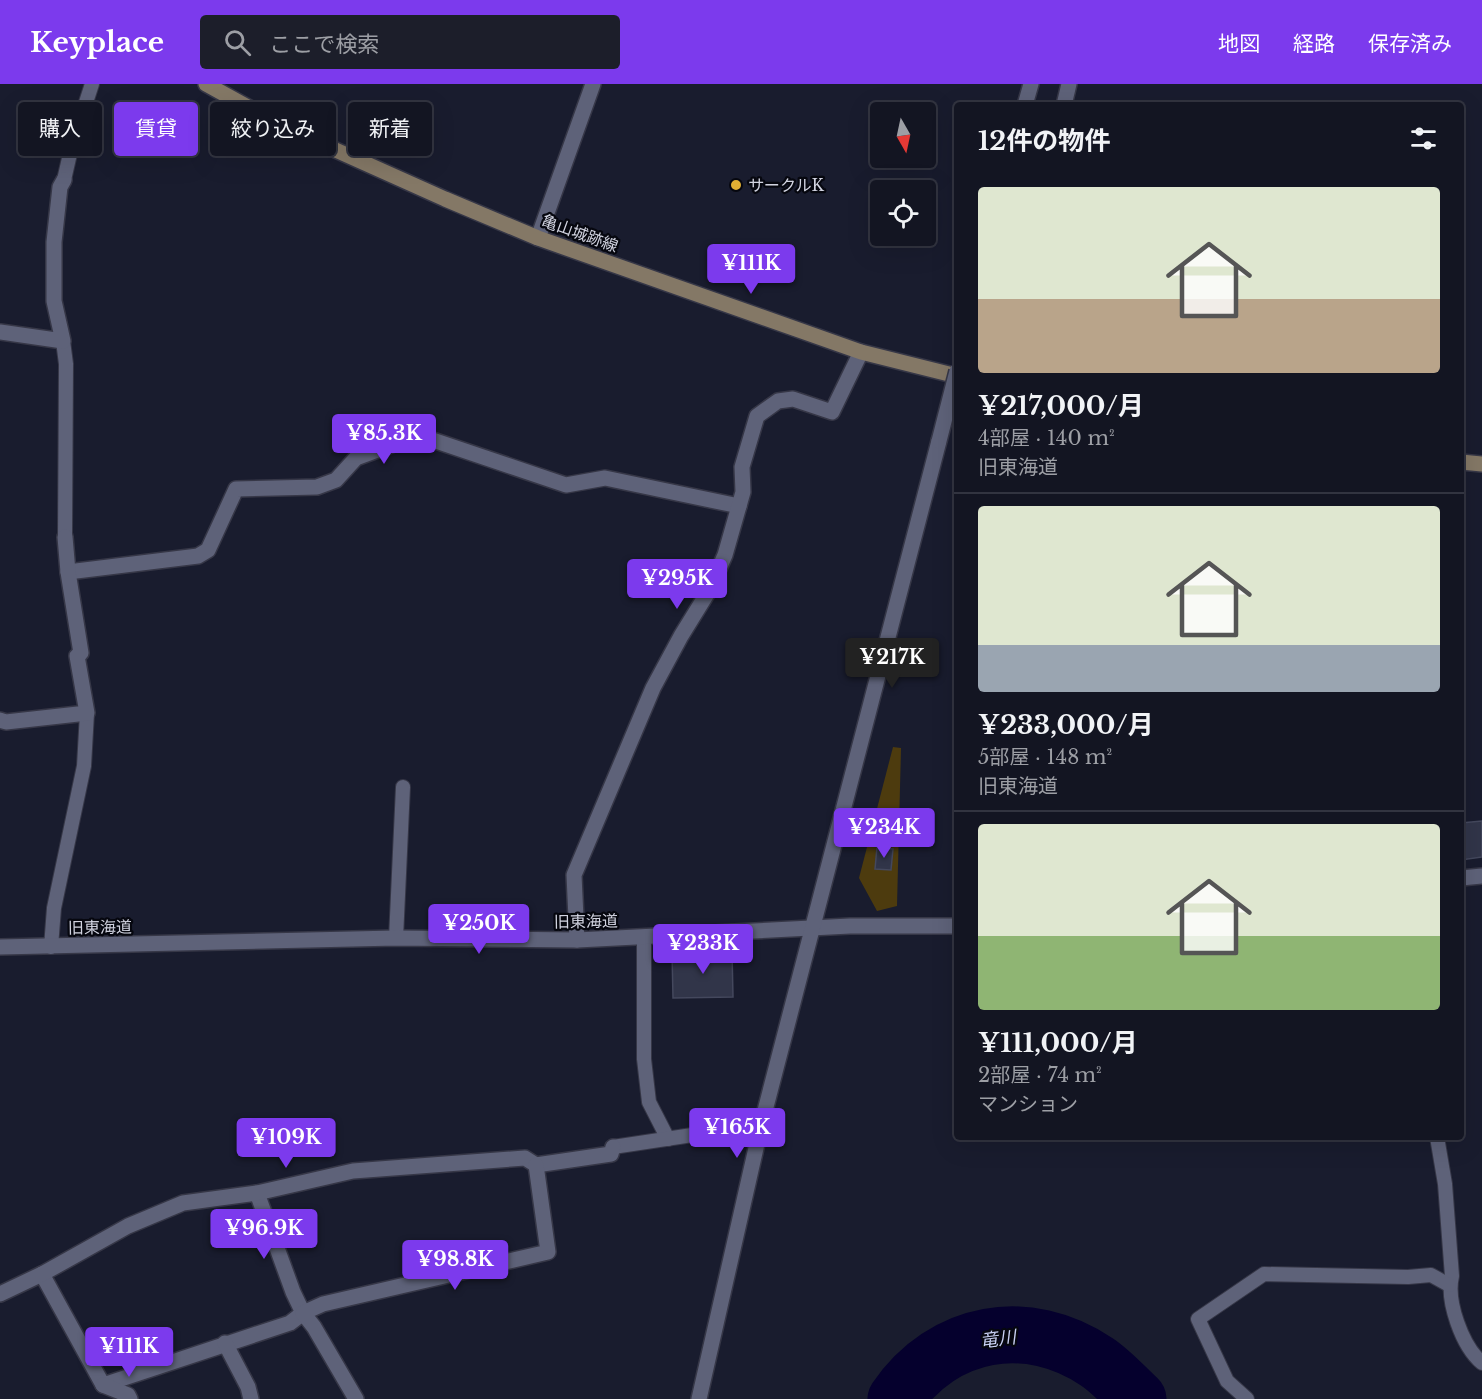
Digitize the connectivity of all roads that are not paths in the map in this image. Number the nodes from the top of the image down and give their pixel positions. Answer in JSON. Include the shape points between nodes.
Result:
{"nodes":[{"id":1,"x":92,"y":84,"type":"edge"},
{"id":2,"x":206,"y":84,"type":"edge"},
{"id":3,"x":593,"y":84,"type":"edge"},
{"id":4,"x":1069,"y":84,"type":"edge"},
{"id":5,"x":1065,"y":102,"type":"edge"},
{"id":6,"x":64,"y":180,"type":"joint"},
{"id":7,"x":538,"y":238,"type":"junction"},
{"id":8,"x":0,"y":332,"type":"edge"},
{"id":9,"x":63,"y":341,"type":"junction"},
{"id":10,"x":861,"y":352,"type":"junction"},
{"id":11,"x":954,"y":375,"type":"edge"},
{"id":12,"x":954,"y":383,"type":"edge"},
{"id":13,"x":1464,"y":462,"type":"edge"},
{"id":14,"x":1482,"y":464,"type":"edge"},
{"id":15,"x":739,"y":506,"type":"junction"},
{"id":16,"x":65,"y":537,"type":"joint"},
{"id":17,"x":68,"y":572,"type":"junction"},
{"id":18,"x":87,"y":713,"type":"junction"},
{"id":19,"x":0,"y":720,"type":"edge"},
{"id":20,"x":403,"y":787,"type":"dead end"},
{"id":21,"x":1482,"y":876,"type":"edge"},
{"id":22,"x":1464,"y":878,"type":"edge"},
{"id":23,"x":954,"y":926,"type":"edge"},
{"id":24,"x":812,"y":928,"type":"junction"},
{"id":25,"x":396,"y":938,"type":"junction"},
{"id":26,"x":644,"y":938,"type":"junction"},
{"id":27,"x":577,"y":940,"type":"junction"},
{"id":28,"x":51,"y":946,"type":"junction"},
{"id":29,"x":0,"y":947,"type":"edge"},
{"id":30,"x":732,"y":1129,"type":"dead end"},
{"id":31,"x":668,"y":1139,"type":"junction"},
{"id":32,"x":1438,"y":1140,"type":"edge"},
{"id":33,"x":613,"y":1147,"type":"joint"},
{"id":34,"x":536,"y":1165,"type":"junction"},
{"id":35,"x":257,"y":1193,"type":"junction"},
{"id":36,"x":42,"y":1274,"type":"junction"},
{"id":37,"x":1449,"y":1285,"type":"junction"},
{"id":38,"x":0,"y":1294,"type":"edge"},
{"id":39,"x":303,"y":1313,"type":"junction"},
{"id":40,"x":225,"y":1343,"type":"junction"},
{"id":41,"x":1482,"y":1363,"type":"edge"},
{"id":42,"x":103,"y":1385,"type":"junction"},
{"id":43,"x":130,"y":1399,"type":"edge"},
{"id":44,"x":251,"y":1399,"type":"edge"},
{"id":45,"x":356,"y":1399,"type":"edge"},
{"id":46,"x":699,"y":1399,"type":"edge"},
{"id":47,"x":1246,"y":1399,"type":"edge"}],
"edges":[{"from":1,"to":6,"type":"lane"},
{"from":2,"to":7,"type":"main road","name":"亀山城跡線","via":[[282,126]]},
{"from":3,"to":7,"type":"street"},
{"from":4,"to":5,"type":"street"},
{"from":6,"to":9,"type":"street","via":[[54,242],[54,301]]},
{"from":7,"to":10,"type":"main road","name":"亀山城跡線"},
{"from":8,"to":9,"type":"street"},
{"from":9,"to":16,"type":"lane"},
{"from":10,"to":11,"type":"main road","name":"亀山城跡線"},
{"from":10,"to":15,"type":"street","via":[[832,412],[793,399],[778,401],[757,416],[742,467]]},
{"from":12,"to":24,"type":"street","bridge":true},
{"from":13,"to":14,"type":"main road"},
{"from":15,"to":17,"type":"street","via":[[605,478],[566,485],[418,435],[356,458],[336,480],[317,487],[236,489],[207,550],[198,556]]},
{"from":15,"to":27,"type":"street","via":[[710,589],[653,688],[574,875]]},
{"from":16,"to":17,"type":"street"},
{"from":17,"to":18,"type":"street"},
{"from":18,"to":19,"type":"street"},
{"from":18,"to":28,"type":"lane","via":[[84,766],[54,908]]},
{"from":20,"to":25,"type":"lane"},
{"from":21,"to":22,"type":"street"},
{"from":23,"to":24,"type":"street","name":"旧東海道"},
{"from":24,"to":26,"type":"street","name":"旧東海道"},
{"from":24,"to":46,"type":"street","via":[[761,1126]]},
{"from":25,"to":27,"type":"street","name":"旧東海道"},
{"from":25,"to":28,"type":"street","name":"旧東海道"},
{"from":26,"to":27,"type":"street","name":"旧東海道"},
{"from":26,"to":31,"type":"lane","via":[[644,1059],[649,1102]]},
{"from":28,"to":29,"type":"street","name":"旧東海道"},
{"from":30,"to":31,"type":"lane"},
{"from":31,"to":33,"type":"lane"},
{"from":32,"to":37,"type":"lane","via":[[1445,1184],[1452,1275]]},
{"from":33,"to":34,"type":"street","via":[[611,1154]]},
{"from":34,"to":35,"type":"street","via":[[525,1158],[353,1171]]},
{"from":34,"to":39,"type":"street","via":[[548,1252],[323,1304]]},
{"from":35,"to":36,"type":"street","via":[[183,1203],[128,1226]]},
{"from":35,"to":39,"type":"street"},
{"from":36,"to":38,"type":"street"},
{"from":36,"to":42,"type":"street"},
{"from":37,"to":41,"type":"lane","via":[[1463,1338]]},
{"from":37,"to":47,"type":"lane","via":[[1431,1275],[1264,1274],[1198,1319],[1227,1381]]},
{"from":39,"to":40,"type":"street","via":[[290,1323]]},
{"from":39,"to":45,"type":"street"},
{"from":40,"to":42,"type":"street"},
{"from":40,"to":44,"type":"street"},
{"from":42,"to":43,"type":"street"}]}
